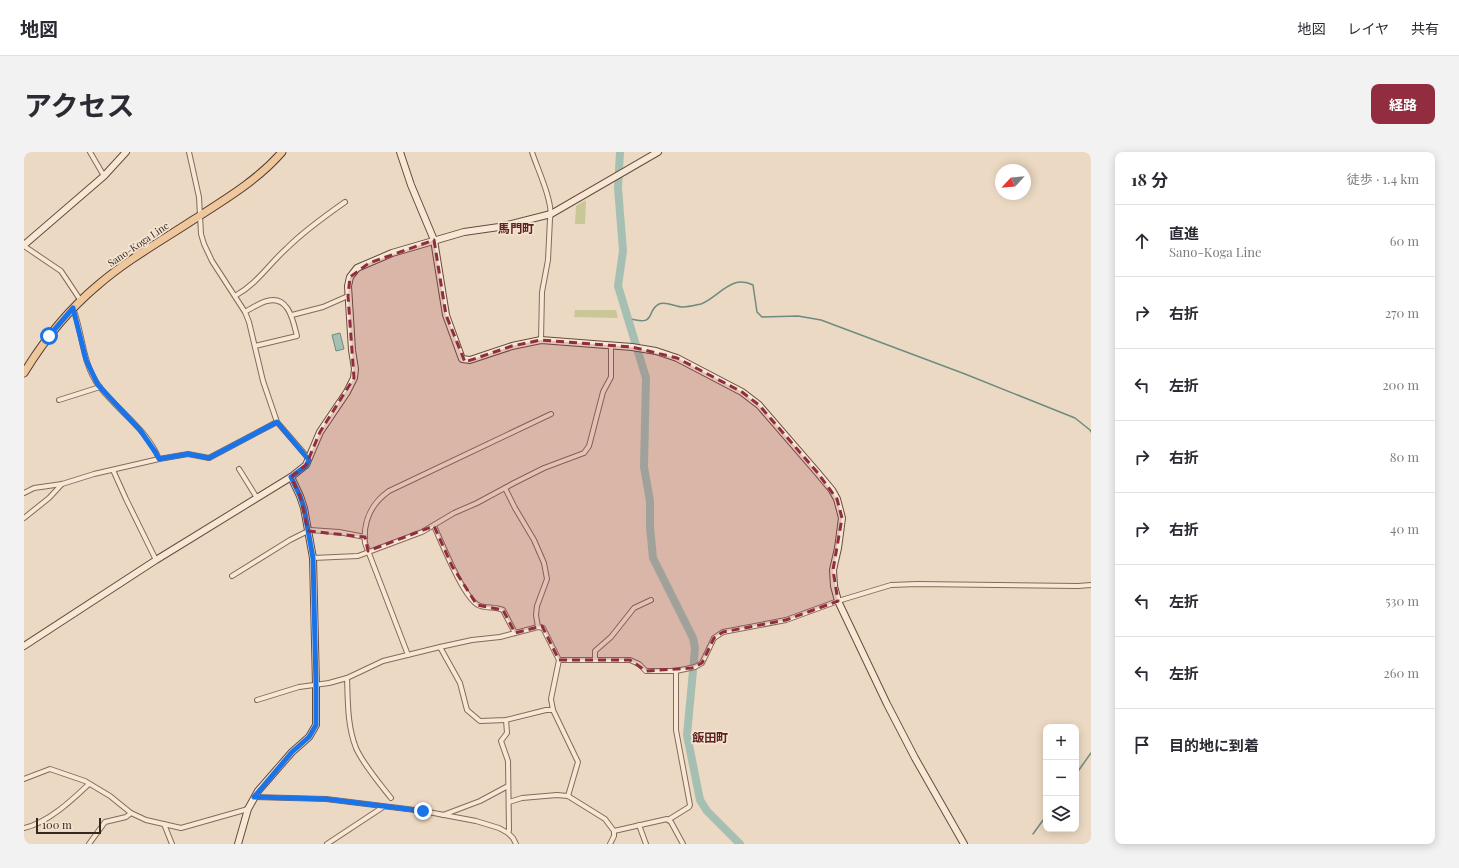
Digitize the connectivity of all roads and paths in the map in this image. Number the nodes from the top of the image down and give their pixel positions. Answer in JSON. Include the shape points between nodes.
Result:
{"nodes":[{"id":1,"x":90,"y":152,"type":"edge"},
{"id":2,"x":126,"y":152,"type":"edge"},
{"id":3,"x":189,"y":152,"type":"edge"},
{"id":4,"x":282,"y":152,"type":"edge"},
{"id":5,"x":400,"y":152,"type":"edge"},
{"id":6,"x":532,"y":152,"type":"edge"},
{"id":7,"x":658,"y":152,"type":"edge"},
{"id":8,"x":104,"y":176,"type":"junction"},
{"id":9,"x":345,"y":202,"type":"dead end"},
{"id":10,"x":551,"y":214,"type":"junction"},
{"id":11,"x":200,"y":215,"type":"junction"},
{"id":12,"x":434,"y":240,"type":"junction"},
{"id":13,"x":24,"y":246,"type":"edge"},
{"id":14,"x":235,"y":296,"type":"junction"},
{"id":15,"x":348,"y":296,"type":"junction"},
{"id":16,"x":81,"y":301,"type":"junction"},
{"id":17,"x":73,"y":308,"type":"junction"},
{"id":18,"x":245,"y":312,"type":"junction"},
{"id":19,"x":292,"y":314,"type":"junction"},
{"id":20,"x":541,"y":340,"type":"junction"},
{"id":21,"x":611,"y":345,"type":"junction"},
{"id":22,"x":255,"y":346,"type":"junction"},
{"id":23,"x":24,"y":373,"type":"edge"},
{"id":24,"x":100,"y":387,"type":"junction"},
{"id":25,"x":59,"y":400,"type":"dead end"},
{"id":26,"x":551,"y":414,"type":"dead end"},
{"id":27,"x":277,"y":422,"type":"junction"},
{"id":28,"x":159,"y":459,"type":"junction"},
{"id":29,"x":309,"y":460,"type":"junction"},
{"id":30,"x":239,"y":468,"type":"dead end"},
{"id":31,"x":113,"y":470,"type":"junction"},
{"id":32,"x":291,"y":477,"type":"junction"},
{"id":33,"x":62,"y":484,"type":"junction"},
{"id":34,"x":505,"y":488,"type":"junction"},
{"id":35,"x":24,"y":493,"type":"edge"},
{"id":36,"x":257,"y":498,"type":"junction"},
{"id":37,"x":24,"y":518,"type":"edge"},
{"id":38,"x":434,"y":526,"type":"junction"},
{"id":39,"x":308,"y":531,"type":"junction"},
{"id":40,"x":365,"y":537,"type":"junction"},
{"id":41,"x":368,"y":551,"type":"junction"},
{"id":42,"x":313,"y":558,"type":"junction"},
{"id":43,"x":156,"y":560,"type":"junction"},
{"id":44,"x":232,"y":576,"type":"dead end"},
{"id":45,"x":1091,"y":585,"type":"edge"},
{"id":46,"x":651,"y":600,"type":"dead end"},
{"id":47,"x":838,"y":601,"type":"junction"},
{"id":48,"x":538,"y":627,"type":"junction"},
{"id":49,"x":515,"y":633,"type":"junction"},
{"id":50,"x":24,"y":646,"type":"edge"},
{"id":51,"x":440,"y":647,"type":"junction"},
{"id":52,"x":408,"y":655,"type":"junction"},
{"id":53,"x":559,"y":660,"type":"junction"},
{"id":54,"x":596,"y":660,"type":"junction"},
{"id":55,"x":676,"y":671,"type":"junction"},
{"id":56,"x":347,"y":678,"type":"junction"},
{"id":57,"x":316,"y":685,"type":"junction"},
{"id":58,"x":257,"y":700,"type":"dead end"},
{"id":59,"x":553,"y":710,"type":"junction"},
{"id":60,"x":506,"y":720,"type":"junction"},
{"id":61,"x":24,"y":780,"type":"edge"},
{"id":62,"x":89,"y":784,"type":"junction"},
{"id":63,"x":508,"y":786,"type":"junction"},
{"id":64,"x":568,"y":796,"type":"junction"},
{"id":65,"x":254,"y":797,"type":"junction"},
{"id":66,"x":391,"y":798,"type":"dead end"},
{"id":67,"x":509,"y":802,"type":"junction"},
{"id":68,"x":383,"y":806,"type":"junction"},
{"id":69,"x":248,"y":809,"type":"junction"},
{"id":70,"x":131,"y":813,"type":"junction"},
{"id":71,"x":443,"y":815,"type":"junction"},
{"id":72,"x":668,"y":820,"type":"junction"},
{"id":73,"x":164,"y":824,"type":"junction"},
{"id":74,"x":639,"y":825,"type":"junction"},
{"id":75,"x":24,"y":828,"type":"edge"},
{"id":76,"x":614,"y":831,"type":"junction"},
{"id":77,"x":508,"y":833,"type":"junction"},
{"id":78,"x":89,"y":844,"type":"edge"},
{"id":79,"x":172,"y":844,"type":"edge"},
{"id":80,"x":238,"y":844,"type":"edge"},
{"id":81,"x":327,"y":844,"type":"edge"},
{"id":82,"x":516,"y":844,"type":"edge"},
{"id":83,"x":610,"y":844,"type":"edge"},
{"id":84,"x":646,"y":844,"type":"edge"},
{"id":85,"x":683,"y":844,"type":"edge"},
{"id":86,"x":964,"y":844,"type":"edge"}],
"edges":[{"from":1,"to":8,"type":"street"},
{"from":2,"to":8,"type":"street"},
{"from":3,"to":11,"type":"street","via":[[196,180]]},
{"from":4,"to":11,"type":"main road","name":"Sano-Koga Line","via":[[254,179]]},
{"from":5,"to":12,"type":"street"},
{"from":6,"to":10,"type":"street"},
{"from":7,"to":10,"type":"street"},
{"from":8,"to":13,"type":"street"},
{"from":9,"to":14,"type":"street","via":[[289,245],[254,283]]},
{"from":10,"to":12,"type":"street"},
{"from":10,"to":20,"type":"street","via":[[548,260],[542,292]]},
{"from":11,"to":14,"type":"street","via":[[200,234],[204,244]]},
{"from":11,"to":16,"type":"main road","name":"Sano-Koga Line","via":[[126,263]]},
{"from":12,"to":15,"type":"street","via":[[392,253],[357,268],[350,277]]},
{"from":12,"to":20,"type":"street","via":[[446,315],[462,359],[470,360],[512,346]]},
{"from":13,"to":16,"type":"street","via":[[61,271]]},
{"from":14,"to":18,"type":"street"},
{"from":15,"to":19,"type":"street","via":[[323,307]]},
{"from":15,"to":29,"type":"street","via":[[354,378],[320,432]]},
{"from":16,"to":17,"type":"main road","name":"Sano-Koga Line"},
{"from":17,"to":23,"type":"main road","name":"Sano-Koga Line","via":[[43,344]]},
{"from":17,"to":24,"type":"street","via":[[86,360]]},
{"from":18,"to":19,"type":"street","via":[[266,301],[276,300],[282,302]]},
{"from":18,"to":22,"type":"street"},
{"from":19,"to":22,"type":"street","via":[[296,336]]},
{"from":20,"to":21,"type":"street"},
{"from":21,"to":34,"type":"street","via":[[611,377],[603,392],[589,446],[584,453],[544,468]]},
{"from":21,"to":47,"type":"street","via":[[656,351],[676,358],[742,392],[760,405],[837,499],[842,518],[833,570]]},
{"from":22,"to":27,"type":"street","via":[[263,381]]},
{"from":24,"to":25,"type":"street"},
{"from":24,"to":28,"type":"street","via":[[140,430]]},
{"from":26,"to":40,"type":"street","via":[[389,491],[371,510]]},
{"from":27,"to":28,"type":"street","via":[[209,458],[188,454]]},
{"from":27,"to":29,"type":"street"},
{"from":28,"to":31,"type":"street"},
{"from":29,"to":32,"type":"street","via":[[306,466]]},
{"from":30,"to":36,"type":"street"},
{"from":31,"to":33,"type":"street"},
{"from":31,"to":43,"type":"street"},
{"from":32,"to":36,"type":"street"},
{"from":32,"to":39,"type":"street","via":[[300,496]]},
{"from":33,"to":35,"type":"street","via":[[34,488]]},
{"from":33,"to":37,"type":"street"},
{"from":34,"to":38,"type":"street","via":[[454,513]]},
{"from":34,"to":48,"type":"street","via":[[544,563],[547,579],[537,606]]},
{"from":36,"to":43,"type":"street"},
{"from":38,"to":41,"type":"street"},
{"from":38,"to":49,"type":"street","via":[[469,596],[477,605],[498,607],[503,610]]},
{"from":39,"to":40,"type":"street"},
{"from":39,"to":42,"type":"street"},
{"from":39,"to":44,"type":"street"},
{"from":40,"to":41,"type":"street"},
{"from":41,"to":42,"type":"street","via":[[352,557]]},
{"from":41,"to":52,"type":"street"},
{"from":42,"to":57,"type":"street"},
{"from":43,"to":50,"type":"street"},
{"from":45,"to":47,"type":"street","via":[[897,584]]},
{"from":46,"to":54,"type":"street","via":[[634,608],[596,651]]},
{"from":47,"to":55,"type":"street","via":[[786,620],[723,632],[714,638],[699,666]]},
{"from":47,"to":86,"type":"street","via":[[887,704]]},
{"from":48,"to":49,"type":"street"},
{"from":48,"to":53,"type":"street","via":[[543,628]]},
{"from":49,"to":51,"type":"street"},
{"from":51,"to":52,"type":"street"},
{"from":51,"to":60,"type":"street","via":[[460,682],[467,710],[480,721]]},
{"from":52,"to":56,"type":"street","via":[[383,661]]},
{"from":53,"to":54,"type":"street"},
{"from":53,"to":59,"type":"street","via":[[551,699]]},
{"from":54,"to":55,"type":"street","via":[[630,660],[646,671]]},
{"from":55,"to":72,"type":"street","via":[[676,730],[690,805]]},
{"from":56,"to":57,"type":"street"},
{"from":56,"to":66,"type":"street","via":[[349,722],[356,748]]},
{"from":57,"to":58,"type":"street","via":[[299,687]]},
{"from":57,"to":65,"type":"street","via":[[316,725],[313,731]]},
{"from":59,"to":60,"type":"street"},
{"from":59,"to":64,"type":"street","via":[[578,762]]},
{"from":60,"to":63,"type":"street","via":[[507,733],[501,741],[508,761]]},
{"from":61,"to":62,"type":"street","via":[[50,770]]},
{"from":62,"to":70,"type":"street","via":[[110,796]]},
{"from":62,"to":75,"type":"street","via":[[66,806]]},
{"from":63,"to":67,"type":"street"},
{"from":63,"to":71,"type":"street","via":[[480,801]]},
{"from":64,"to":67,"type":"street","via":[[557,794]]},
{"from":64,"to":76,"type":"street","via":[[605,819]]},
{"from":65,"to":68,"type":"street","via":[[326,799]]},
{"from":65,"to":69,"type":"street"},
{"from":67,"to":77,"type":"street"},
{"from":68,"to":71,"type":"street"},
{"from":68,"to":81,"type":"street"},
{"from":69,"to":73,"type":"street","via":[[181,828]]},
{"from":69,"to":80,"type":"street"},
{"from":70,"to":73,"type":"street"},
{"from":70,"to":78,"type":"street","via":[[126,817],[105,822]]},
{"from":71,"to":77,"type":"street","via":[[476,821]]},
{"from":72,"to":74,"type":"street"},
{"from":72,"to":85,"type":"street"},
{"from":73,"to":79,"type":"street"},
{"from":74,"to":76,"type":"street"},
{"from":74,"to":84,"type":"street"},
{"from":76,"to":83,"type":"street"},
{"from":77,"to":82,"type":"street"}]}
